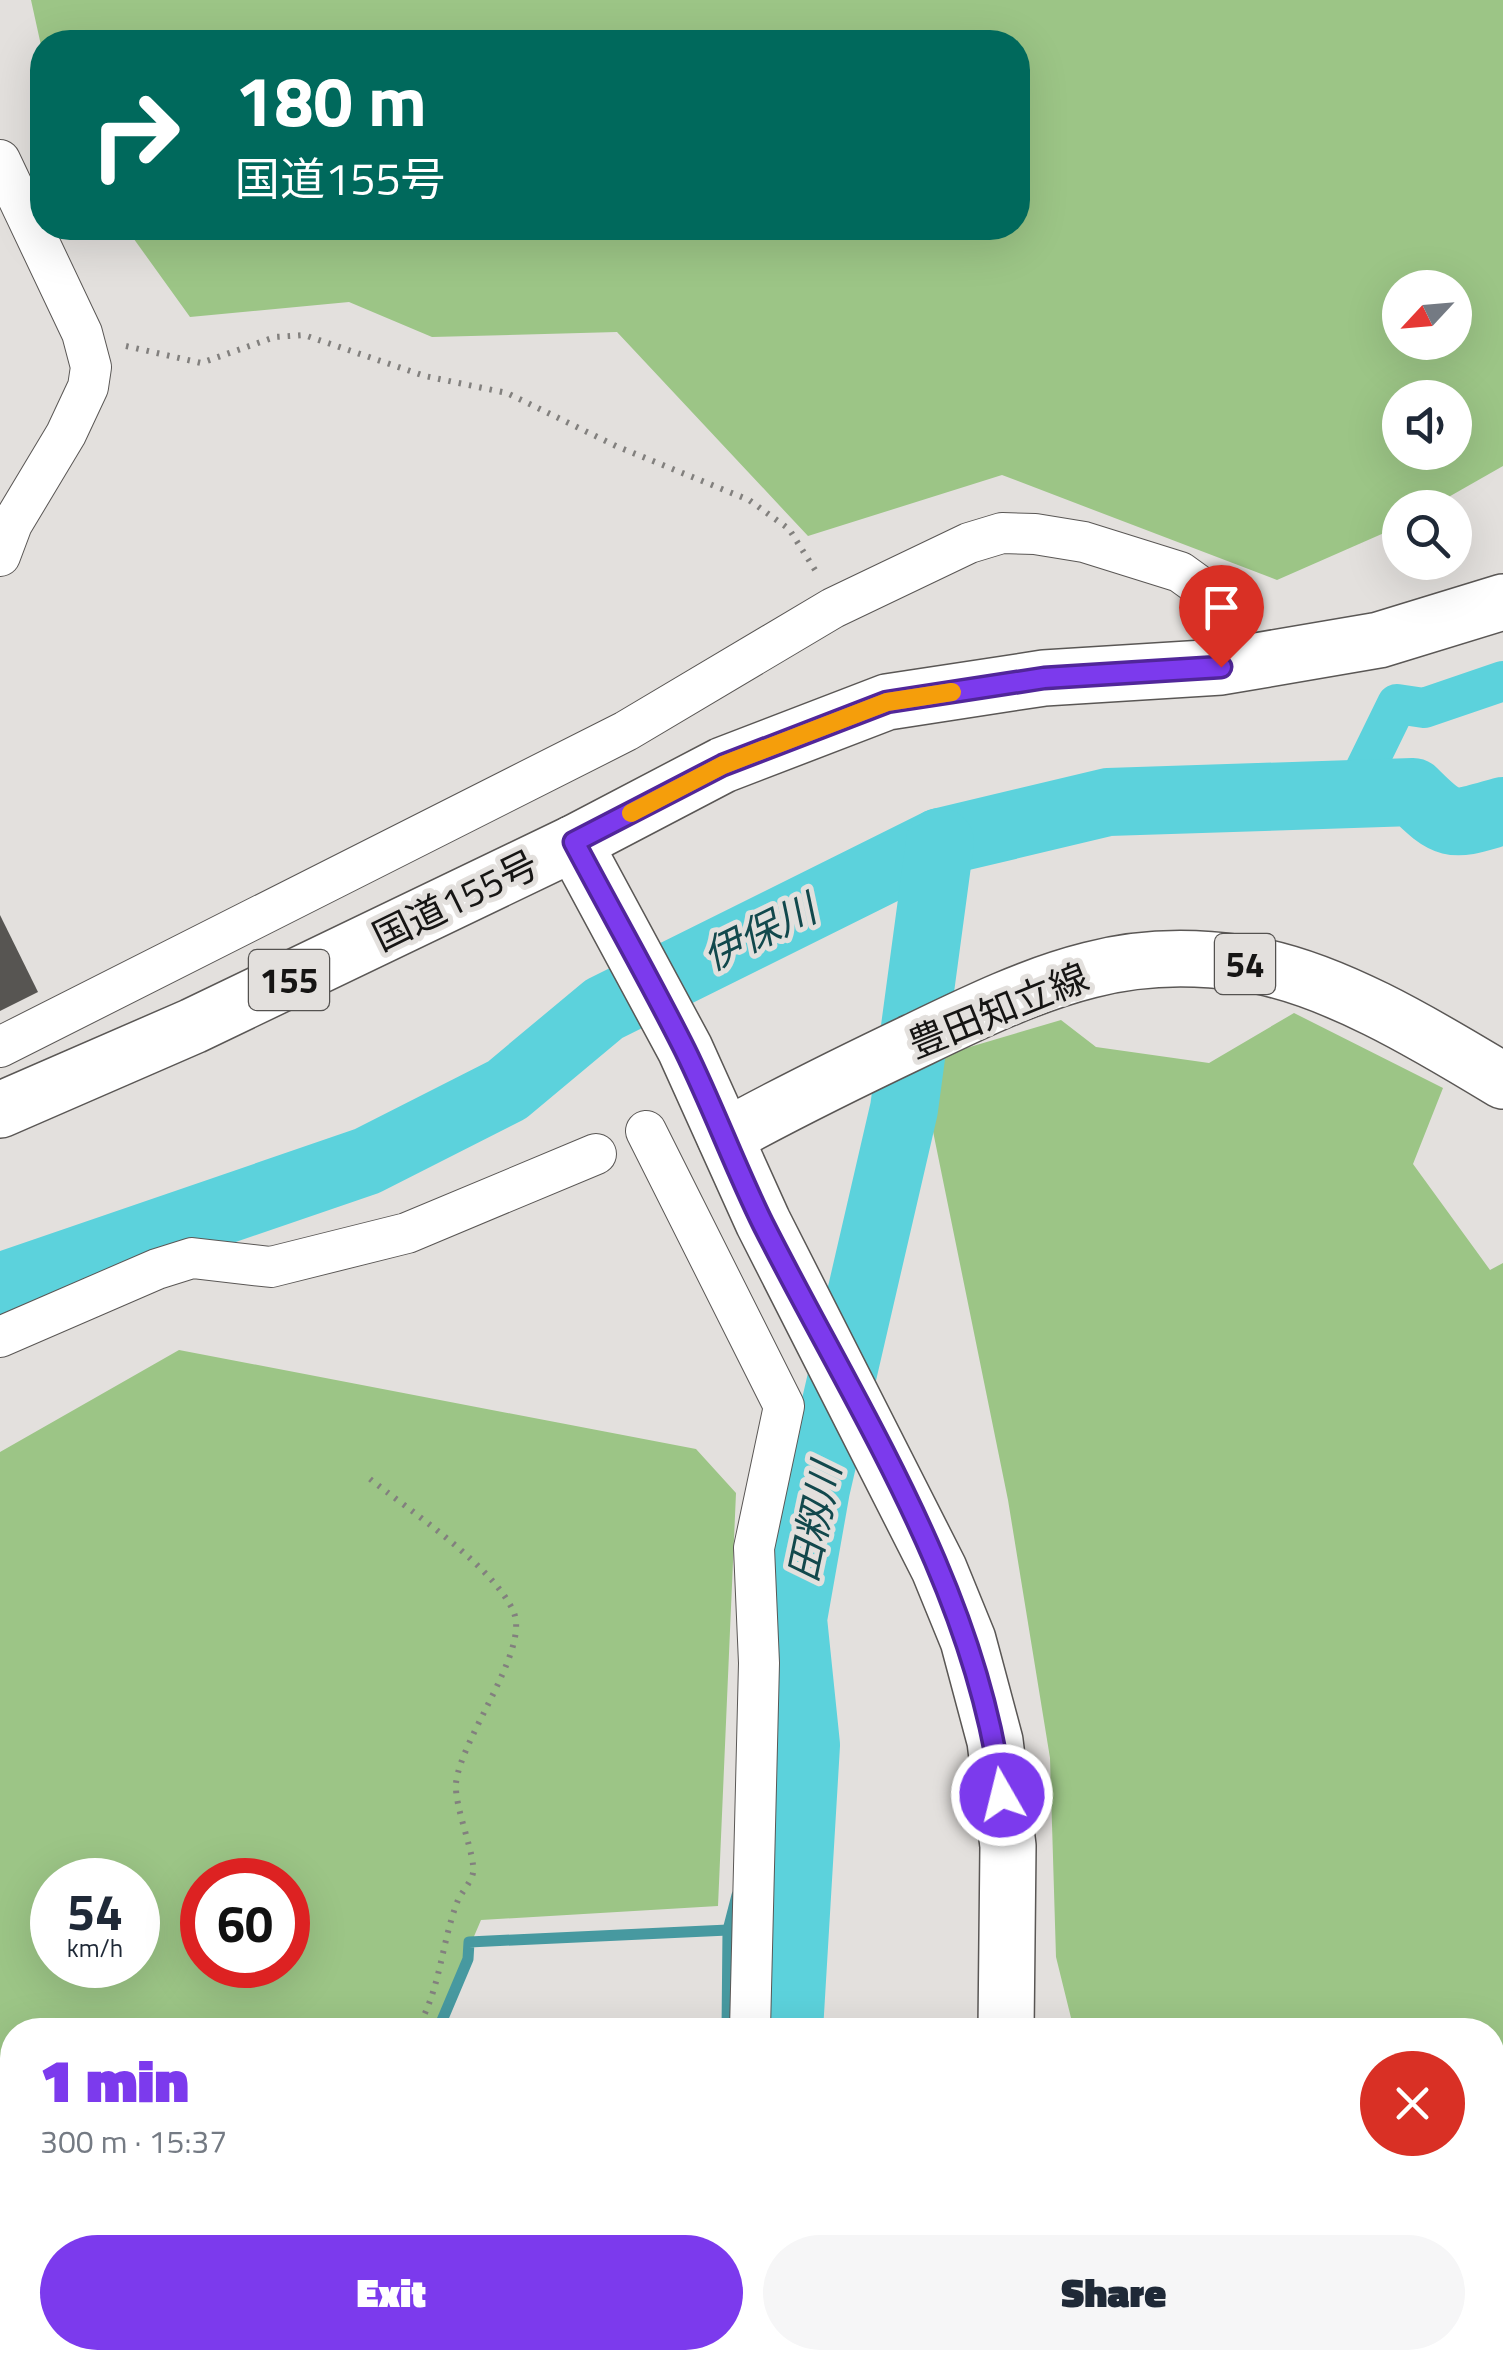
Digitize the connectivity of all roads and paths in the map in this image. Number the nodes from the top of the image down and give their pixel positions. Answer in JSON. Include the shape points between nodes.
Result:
{"nodes":[{"id":1,"x":0,"y":160,"type":"edge"},
{"id":2,"x":30,"y":223,"type":"edge"},
{"id":3,"x":38,"y":240,"type":"edge"},
{"id":4,"x":82,"y":333,"type":"junction"},
{"id":5,"x":0,"y":556,"type":"edge"},
{"id":6,"x":1503,"y":602,"type":"edge"},
{"id":7,"x":833,"y":608,"type":"junction"},
{"id":8,"x":1221,"y":667,"type":"junction"},
{"id":9,"x":584,"y":862,"type":"junction"},
{"id":10,"x":0,"y":1047,"type":"edge"},
{"id":11,"x":1503,"y":1081,"type":"edge"},
{"id":12,"x":0,"y":1110,"type":"edge"},
{"id":13,"x":646,"y":1131,"type":"dead end"},
{"id":14,"x":725,"y":1138,"type":"junction"},
{"id":15,"x":596,"y":1154,"type":"dead end"},
{"id":16,"x":0,"y":1337,"type":"edge"},
{"id":17,"x":370,"y":1479,"type":"dead end"},
{"id":18,"x":424,"y":2018,"type":"edge"},
{"id":19,"x":750,"y":2018,"type":"edge"},
{"id":20,"x":1006,"y":2018,"type":"edge"}],
"edges":[{"from":1,"to":2,"type":"street"},
{"from":3,"to":4,"type":"street"},
{"from":4,"to":5,"type":"street","via":[[91,366],[88,387]]},
{"from":4,"to":7,"type":"path","via":[[201,362],[275,337],[304,335],[425,376],[508,393],[749,500],[789,529]]},
{"from":6,"to":8,"type":"main road","name":"国道155号","number":"155","via":[[1379,640]]},
{"from":7,"to":8,"type":"street","via":[[969,542],[1035,534],[1180,572],[1210,604]]},
{"from":7,"to":10,"type":"street","via":[[626,732]]},
{"from":8,"to":9,"type":"main road","name":"国道155号","number":"155","via":[[1044,678],[887,702],[723,765]]},
{"from":9,"to":12,"type":"main road","name":"国道155号","number":"155"},
{"from":9,"to":14,"type":"main road"},
{"from":11,"to":14,"type":"main road","name":"豊田知立線","number":"54","via":[[1299,977],[1244,963],[1164,959],[1090,970],[970,1015]]},
{"from":13,"to":19,"type":"street","via":[[784,1406],[754,1548],[760,1663]]},
{"from":14,"to":20,"type":"main road","via":[[932,1554],[968,1640],[995,1741],[1008,1846]]},
{"from":15,"to":16,"type":"street","via":[[407,1233],[271,1267],[192,1258]]},
{"from":17,"to":18,"type":"path","via":[[505,1595],[516,1618],[513,1650],[456,1783],[473,1872]]}]}
